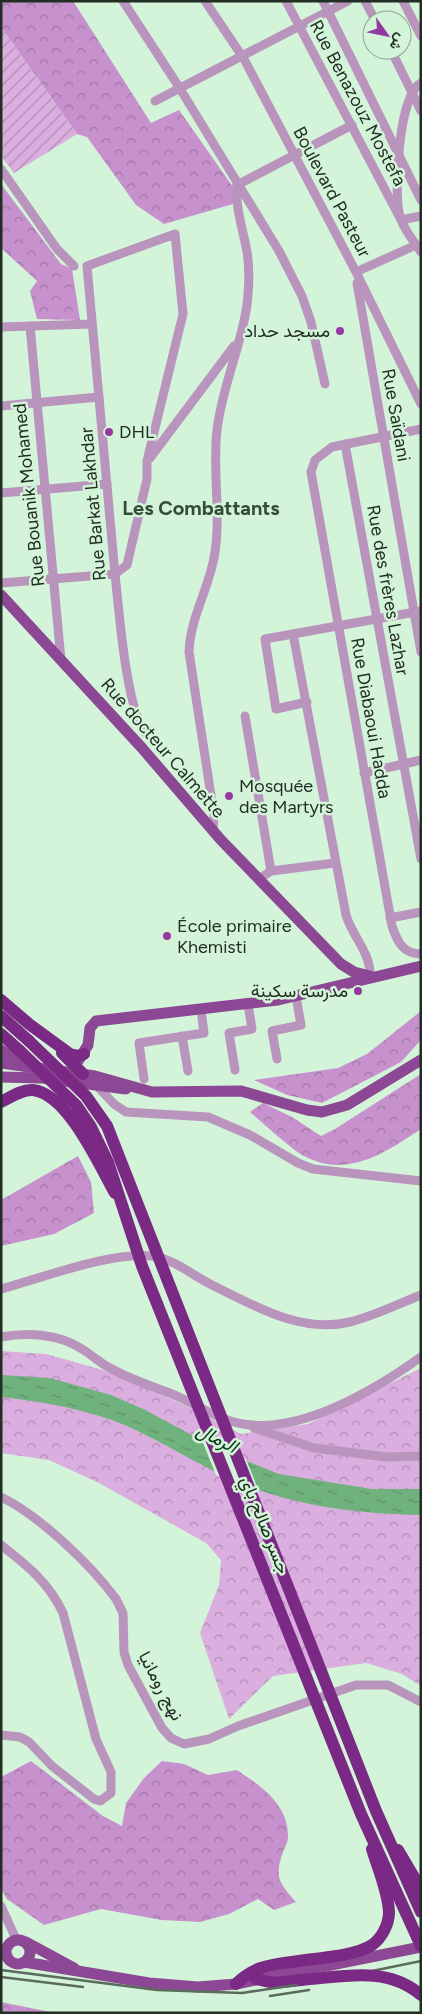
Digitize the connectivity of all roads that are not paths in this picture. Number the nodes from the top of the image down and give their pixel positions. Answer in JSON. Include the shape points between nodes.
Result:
{"nodes":[{"id":1,"x":123,"y":1,"type":"edge"},
{"id":2,"x":205,"y":1,"type":"edge"},
{"id":3,"x":286,"y":1,"type":"edge"},
{"id":4,"x":323,"y":1,"type":"edge"},
{"id":5,"x":348,"y":1,"type":"edge"},
{"id":6,"x":403,"y":1,"type":"edge"},
{"id":7,"x":328,"y":11,"type":"junction"},
{"id":8,"x":300,"y":26,"type":"junction"},
{"id":9,"x":421,"y":36,"type":"edge"},
{"id":10,"x":242,"y":57,"type":"junction"},
{"id":11,"x":396,"y":60,"type":"edge"},
{"id":12,"x":421,"y":83,"type":"edge"},
{"id":13,"x":179,"y":87,"type":"junction"},
{"id":14,"x":412,"y":91,"type":"junction"},
{"id":15,"x":155,"y":101,"type":"dead end"},
{"id":16,"x":421,"y":111,"type":"edge"},
{"id":17,"x":352,"y":125,"type":"junction"},
{"id":18,"x":397,"y":154,"type":"junction"},
{"id":19,"x":293,"y":155,"type":"junction"},
{"id":20,"x":1,"y":169,"type":"edge"},
{"id":21,"x":237,"y":185,"type":"junction"},
{"id":22,"x":421,"y":200,"type":"edge"},
{"id":23,"x":421,"y":216,"type":"edge"},
{"id":24,"x":401,"y":220,"type":"junction"},
{"id":25,"x":418,"y":248,"type":"edge"},
{"id":26,"x":74,"y":266,"type":"dead end"},
{"id":27,"x":356,"y":272,"type":"junction"},
{"id":28,"x":92,"y":324,"type":"junction"},
{"id":29,"x":30,"y":326,"type":"junction"},
{"id":30,"x":1,"y":327,"type":"edge"},
{"id":31,"x":238,"y":340,"type":"junction"},
{"id":32,"x":325,"y":384,"type":"dead end"},
{"id":33,"x":99,"y":397,"type":"junction"},
{"id":34,"x":36,"y":403,"type":"junction"},
{"id":35,"x":421,"y":404,"type":"edge"},
{"id":36,"x":1,"y":406,"type":"edge"},
{"id":37,"x":421,"y":429,"type":"edge"},
{"id":38,"x":383,"y":435,"type":"junction"},
{"id":39,"x":345,"y":444,"type":"junction"},
{"id":40,"x":147,"y":462,"type":"junction"},
{"id":41,"x":107,"y":484,"type":"junction"},
{"id":42,"x":44,"y":489,"type":"junction"},
{"id":43,"x":1,"y":493,"type":"edge"},
{"id":44,"x":115,"y":574,"type":"junction"},
{"id":45,"x":54,"y":579,"type":"junction"},
{"id":46,"x":1,"y":583,"type":"edge"},
{"id":47,"x":1,"y":595,"type":"edge"},
{"id":48,"x":417,"y":611,"type":"edge"},
{"id":49,"x":376,"y":619,"type":"junction"},
{"id":50,"x":338,"y":626,"type":"junction"},
{"id":51,"x":293,"y":634,"type":"junction"},
{"id":52,"x":421,"y":652,"type":"edge"},
{"id":53,"x":61,"y":660,"type":"junction"},
{"id":54,"x":307,"y":702,"type":"junction"},
{"id":55,"x":245,"y":716,"type":"dead end"},
{"id":56,"x":147,"y":735,"type":"dead end"},
{"id":57,"x":421,"y":760,"type":"edge"},
{"id":58,"x":402,"y":764,"type":"junction"},
{"id":59,"x":364,"y":773,"type":"junction"},
{"id":60,"x":213,"y":831,"type":"junction"},
{"id":61,"x":421,"y":859,"type":"edge"},
{"id":62,"x":335,"y":863,"type":"junction"},
{"id":63,"x":272,"y":871,"type":"junction"},
{"id":64,"x":259,"y":879,"type":"junction"},
{"id":65,"x":421,"y":912,"type":"edge"},
{"id":66,"x":390,"y":918,"type":"junction"},
{"id":67,"x":421,"y":954,"type":"edge"},
{"id":68,"x":421,"y":966,"type":"edge"},
{"id":69,"x":370,"y":976,"type":"junction"},
{"id":70,"x":296,"y":996,"type":"junction"},
{"id":71,"x":1,"y":1000,"type":"edge"},
{"id":72,"x":248,"y":1004,"type":"junction"},
{"id":73,"x":201,"y":1010,"type":"junction"},
{"id":74,"x":1,"y":1016,"type":"edge"},
{"id":75,"x":1,"y":1034,"type":"edge"},
{"id":76,"x":182,"y":1036,"type":"junction"},
{"id":77,"x":49,"y":1038,"type":"junction"},
{"id":78,"x":24,"y":1046,"type":"junction"},
{"id":79,"x":1,"y":1050,"type":"edge"},
{"id":80,"x":84,"y":1054,"type":"junction"},
{"id":81,"x":277,"y":1059,"type":"dead end"},
{"id":82,"x":421,"y":1060,"type":"edge"},
{"id":83,"x":1,"y":1063,"type":"edge"},
{"id":84,"x":30,"y":1067,"type":"junction"},
{"id":85,"x":79,"y":1070,"type":"junction"},
{"id":86,"x":235,"y":1070,"type":"dead end"},
{"id":87,"x":188,"y":1071,"type":"dead end"},
{"id":88,"x":1,"y":1077,"type":"edge"},
{"id":89,"x":144,"y":1079,"type":"dead end"},
{"id":90,"x":98,"y":1086,"type":"junction"},
{"id":91,"x":152,"y":1092,"type":"junction"},
{"id":92,"x":1,"y":1102,"type":"edge"},
{"id":93,"x":421,"y":1181,"type":"edge"},
{"id":94,"x":118,"y":1198,"type":"junction"},
{"id":95,"x":1,"y":1289,"type":"edge"},
{"id":96,"x":421,"y":1295,"type":"edge"},
{"id":97,"x":1,"y":1338,"type":"edge"},
{"id":98,"x":421,"y":1357,"type":"edge"},
{"id":99,"x":242,"y":1424,"type":"junction"},
{"id":100,"x":421,"y":1456,"type":"edge"},
{"id":101,"x":1,"y":1497,"type":"edge"},
{"id":102,"x":1,"y":1545,"type":"edge"},
{"id":103,"x":421,"y":1702,"type":"edge"},
{"id":104,"x":1,"y":1735,"type":"edge"},
{"id":105,"x":376,"y":1811,"type":"junction"},
{"id":106,"x":361,"y":1814,"type":"junction"},
{"id":107,"x":421,"y":1889,"type":"edge"},
{"id":108,"x":1,"y":1906,"type":"edge"},
{"id":109,"x":421,"y":1912,"type":"edge"},
{"id":110,"x":21,"y":1941,"type":"junction"},
{"id":111,"x":421,"y":1946,"type":"edge"},
{"id":112,"x":4,"y":1956,"type":"edge"},
{"id":113,"x":24,"y":1962,"type":"junction"},
{"id":114,"x":77,"y":1970,"type":"junction"},
{"id":115,"x":256,"y":1980,"type":"junction"},
{"id":116,"x":236,"y":1984,"type":"junction"},
{"id":117,"x":421,"y":1995,"type":"edge"}],
"edges":[{"from":1,"to":13,"type":"street"},
{"from":2,"to":10,"type":"street","name":"Boulevard Pasteur"},
{"from":3,"to":8,"type":"street","name":"Rue Benazouz Mostefa"},
{"from":4,"to":7,"type":"street"},
{"from":5,"to":7,"type":"street"},
{"from":6,"to":9,"type":"street"},
{"from":7,"to":8,"type":"street"},
{"from":7,"to":18,"type":"street"},
{"from":8,"to":10,"type":"street"},
{"from":8,"to":17,"type":"street","name":"Rue Benazouz Mostefa"},
{"from":10,"to":13,"type":"street"},
{"from":10,"to":19,"type":"street","name":"Boulevard Pasteur"},
{"from":11,"to":14,"type":"street"},
{"from":12,"to":14,"type":"street"},
{"from":13,"to":15,"type":"street"},
{"from":13,"to":21,"type":"street"},
{"from":14,"to":16,"type":"street"},
{"from":14,"to":18,"type":"street"},
{"from":17,"to":19,"type":"street"},
{"from":17,"to":24,"type":"street","name":"Rue Benazouz Mostefa"},
{"from":18,"to":22,"type":"street"},
{"from":18,"to":24,"type":"street","via":[[398,212]]},
{"from":19,"to":21,"type":"street"},
{"from":19,"to":27,"type":"street","name":"Boulevard Pasteur"},
{"from":20,"to":26,"type":"street","via":[[57,249]]},
{"from":21,"to":31,"type":"street","via":[[249,270],[247,307]]},
{"from":21,"to":32,"type":"street","via":[[258,214],[302,296]]},
{"from":23,"to":24,"type":"street"},
{"from":24,"to":25,"type":"street","name":"Rue Benazouz Mostefa"},
{"from":25,"to":27,"type":"street"},
{"from":27,"to":35,"type":"street","name":"Boulevard Pasteur"},
{"from":27,"to":38,"type":"street","name":"Rue Saïdani"},
{"from":28,"to":29,"type":"street"},
{"from":28,"to":33,"type":"street","name":"Rue Barkat Lakhdar"},
{"from":28,"to":40,"type":"street","name":"Rue Barkat Lakhdar","via":[[87,266],[175,234],[183,314]]},
{"from":29,"to":30,"type":"street"},
{"from":29,"to":34,"type":"street","name":"Rue Bouanik Mohamed"},
{"from":31,"to":40,"type":"street"},
{"from":31,"to":60,"type":"street","via":[[217,431],[218,512],[214,558],[189,641],[214,816]]},
{"from":33,"to":34,"type":"street"},
{"from":33,"to":41,"type":"street","name":"Rue Barkat Lakhdar"},
{"from":34,"to":36,"type":"street"},
{"from":34,"to":42,"type":"street","name":"Rue Bouanik Mohamed"},
{"from":37,"to":38,"type":"street"},
{"from":38,"to":39,"type":"street"},
{"from":38,"to":48,"type":"street","name":"Rue Saïdani"},
{"from":39,"to":49,"type":"street","name":"Rue des frères Lazhar"},
{"from":39,"to":50,"type":"street","name":"Rue Diabaoui Hadda","via":[[325,450],[315,460],[311,472]]},
{"from":40,"to":44,"type":"street","via":[[147,478],[129,561],[122,571]]},
{"from":41,"to":42,"type":"street"},
{"from":41,"to":44,"type":"street","name":"Rue Barkat Lakhdar"},
{"from":42,"to":43,"type":"street"},
{"from":42,"to":45,"type":"street","name":"Rue Bouanik Mohamed"},
{"from":44,"to":45,"type":"street"},
{"from":44,"to":56,"type":"street","name":"Rue Barkat Lakhdar","via":[[132,701]]},
{"from":45,"to":46,"type":"street"},
{"from":45,"to":53,"type":"street","name":"Rue Bouanik Mohamed"},
{"from":47,"to":53,"type":"main road","name":"Rue docteur Calmette"},
{"from":48,"to":49,"type":"street"},
{"from":48,"to":52,"type":"street","name":"Rue Saïdani"},
{"from":49,"to":50,"type":"street"},
{"from":49,"to":58,"type":"street","name":"Rue des frères Lazhar"},
{"from":50,"to":51,"type":"street"},
{"from":50,"to":59,"type":"street","name":"Rue Diabaoui Hadda"},
{"from":51,"to":54,"type":"street"},
{"from":51,"to":54,"type":"street","via":[[265,639],[276,709]]},
{"from":53,"to":60,"type":"main road","name":"Rue docteur Calmette"},
{"from":54,"to":62,"type":"street"},
{"from":55,"to":63,"type":"street"},
{"from":57,"to":58,"type":"street"},
{"from":58,"to":59,"type":"street"},
{"from":58,"to":61,"type":"street","name":"Rue des frères Lazhar"},
{"from":59,"to":66,"type":"street","name":"Rue Diabaoui Hadda"},
{"from":60,"to":64,"type":"main road","name":"Rue docteur Calmette"},
{"from":62,"to":63,"type":"street"},
{"from":62,"to":69,"type":"street","via":[[348,925],[369,962]]},
{"from":63,"to":64,"type":"street"},
{"from":64,"to":69,"type":"main road","name":"Rue docteur Calmette","via":[[341,964]]},
{"from":65,"to":66,"type":"street"},
{"from":66,"to":67,"type":"street","name":"Rue Diabaoui Hadda","via":[[403,948],[410,953]]},
{"from":68,"to":69,"type":"main road"},
{"from":69,"to":70,"type":"main road"},
{"from":70,"to":72,"type":"main road"},
{"from":70,"to":81,"type":"street","via":[[301,1025],[272,1031]]},
{"from":71,"to":77,"type":"highway"},
{"from":72,"to":73,"type":"main road"},
{"from":72,"to":86,"type":"street","via":[[252,1029],[229,1033]]},
{"from":73,"to":76,"type":"street","via":[[204,1033]]},
{"from":73,"to":80,"type":"main road","via":[[96,1021],[90,1028]]},
{"from":74,"to":78,"type":"highway"},
{"from":75,"to":78,"type":"highway"},
{"from":76,"to":87,"type":"street"},
{"from":76,"to":89,"type":"street","via":[[139,1043]]},
{"from":77,"to":80,"type":"highway","via":[[74,1056]]},
{"from":77,"to":85,"type":"highway"},
{"from":78,"to":94,"type":"highway","name":"جسر صالح باي","bridge":true,"via":[[84,1116],[108,1162]]},
{"from":78,"to":105,"type":"highway","bridge":true,"via":[[80,1090],[106,1126]]},
{"from":79,"to":84,"type":"main road"},
{"from":80,"to":85,"type":"main road"},
{"from":82,"to":91,"type":"main road","via":[[347,1105],[330,1111],[307,1110],[241,1091]]},
{"from":83,"to":84,"type":"main road"},
{"from":84,"to":85,"type":"main road"},
{"from":85,"to":90,"type":"street"},
{"from":85,"to":91,"type":"main road"},
{"from":88,"to":90,"type":"main road","via":[[42,1078]]},
{"from":90,"to":91,"type":"main road"},
{"from":90,"to":93,"type":"street","via":[[126,1112],[208,1117],[250,1134],[313,1169]]},
{"from":92,"to":94,"type":"highway","via":[[22,1092],[39,1092],[60,1104],[81,1133]]},
{"from":94,"to":106,"type":"highway","name":"جسر صالح باي","bridge":true,"via":[[142,1266]]},
{"from":95,"to":96,"type":"street","via":[[105,1260],[144,1255],[173,1263],[270,1314],[316,1324],[359,1320]]},
{"from":97,"to":99,"type":"street","via":[[31,1334],[65,1340],[110,1368],[217,1417]]},
{"from":98,"to":99,"type":"street","via":[[353,1398],[312,1416],[271,1425]]},
{"from":99,"to":100,"type":"street","via":[[314,1448]]},
{"from":101,"to":103,"type":"street","name":"نهج رومانيا","via":[[42,1523],[116,1599],[124,1618],[124,1652],[128,1665],[162,1728],[177,1741],[192,1744],[204,1741],[238,1726],[356,1686],[388,1685]]},
{"from":102,"to":104,"type":"street","via":[[42,1579],[63,1613],[96,1740],[111,1772],[111,1794],[100,1801],[94,1798],[52,1766],[29,1742],[20,1737]]},
{"from":105,"to":107,"type":"highway","bridge":true},
{"from":105,"to":109,"type":"highway","bridge":true},
{"from":106,"to":111,"type":"highway","name":"جسر صالح باي","bridge":true},
{"from":106,"to":116,"type":"highway","bridge":true,"via":[[389,1912],[385,1928],[377,1940],[364,1949],[259,1969]]},
{"from":108,"to":110,"type":"street"},
{"from":110,"to":112,"type":"main road","via":[[8,1944]]},
{"from":110,"to":113,"type":"main road","via":[[30,1953]]},
{"from":110,"to":114,"type":"main road"},
{"from":111,"to":115,"type":"main road"},
{"from":112,"to":113,"type":"main road","via":[[14,1964]]},
{"from":113,"to":114,"type":"main road"},
{"from":114,"to":116,"type":"main road","via":[[173,1986]]},
{"from":115,"to":116,"type":"main road"},
{"from":115,"to":117,"type":"highway","bridge":true,"via":[[274,1983],[376,1974],[396,1979]]}]}
